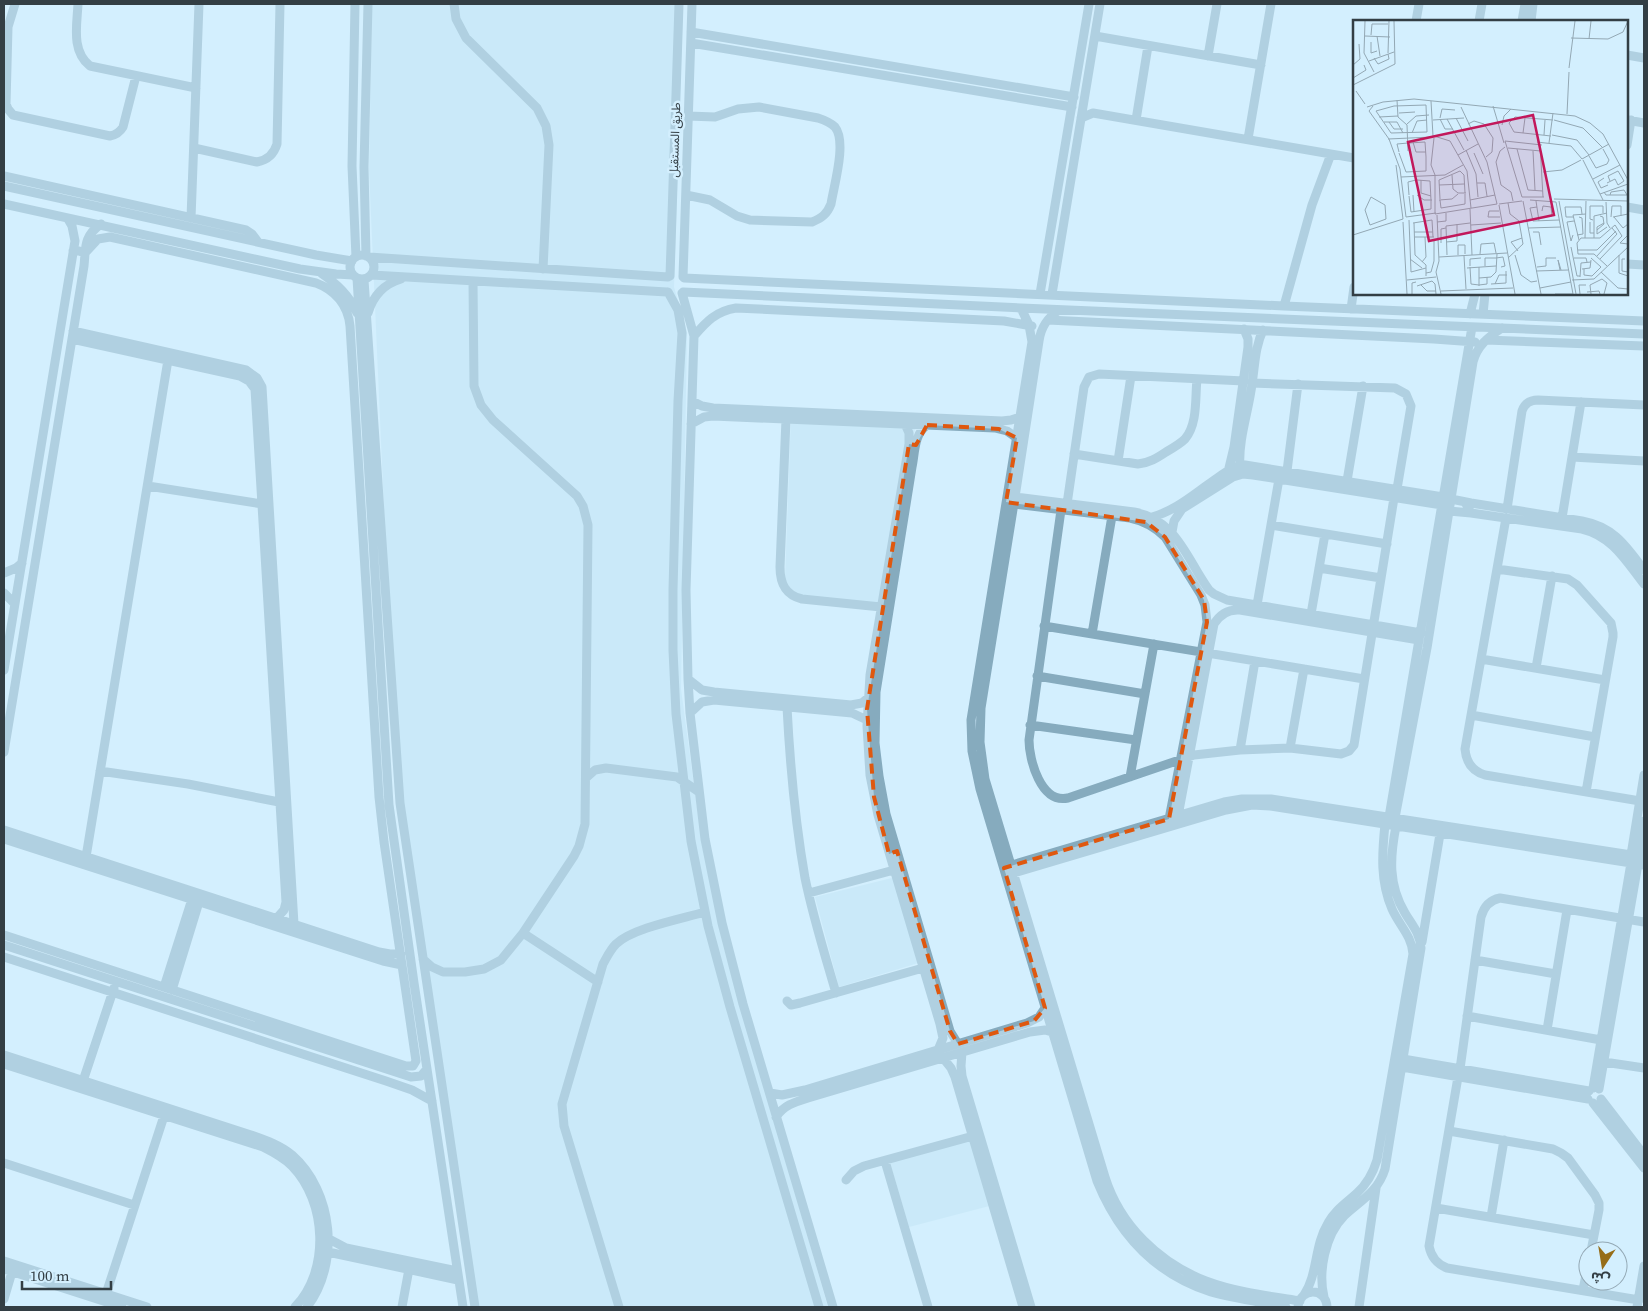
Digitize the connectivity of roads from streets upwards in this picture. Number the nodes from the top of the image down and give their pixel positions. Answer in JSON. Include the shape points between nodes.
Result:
{"nodes":[{"id":1,"x":15,"y":4,"type":"edge"},
{"id":2,"x":78,"y":4,"type":"edge"},
{"id":3,"x":199,"y":4,"type":"edge"},
{"id":4,"x":280,"y":4,"type":"edge"},
{"id":5,"x":355,"y":4,"type":"edge"},
{"id":6,"x":368,"y":4,"type":"edge"},
{"id":7,"x":454,"y":4,"type":"edge"},
{"id":8,"x":679,"y":4,"type":"edge"},
{"id":9,"x":692,"y":4,"type":"edge"},
{"id":10,"x":1089,"y":4,"type":"edge"},
{"id":11,"x":1100,"y":4,"type":"edge"},
{"id":12,"x":1217,"y":4,"type":"edge"},
{"id":13,"x":1271,"y":4,"type":"edge"},
{"id":14,"x":1418,"y":4,"type":"edge"},
{"id":15,"x":1482,"y":4,"type":"edge"},
{"id":16,"x":1525,"y":4,"type":"edge"},
{"id":17,"x":1533,"y":4,"type":"edge"},
{"id":18,"x":1416,"y":20,"type":"edge"},
{"id":19,"x":1479,"y":20,"type":"edge"},
{"id":20,"x":1522,"y":20,"type":"edge"},
{"id":21,"x":1531,"y":20,"type":"edge"},
{"id":22,"x":691,"y":32,"type":"junction"},
{"id":23,"x":1095,"y":36,"type":"junction"},
{"id":24,"x":691,"y":43,"type":"junction"},
{"id":25,"x":1148,"y":46,"type":"junction"},
{"id":26,"x":786,"y":54,"type":"junction"},
{"id":27,"x":1628,"y":55,"type":"edge"},
{"id":28,"x":1208,"y":56,"type":"junction"},
{"id":29,"x":1644,"y":58,"type":"edge"},
{"id":30,"x":1260,"y":65,"type":"junction"},
{"id":31,"x":136,"y":76,"type":"junction"},
{"id":32,"x":196,"y":88,"type":"junction"},
{"id":33,"x":1073,"y":102,"type":"junction"},
{"id":34,"x":1083,"y":105,"type":"junction"},
{"id":35,"x":1093,"y":113,"type":"junction"},
{"id":36,"x":688,"y":116,"type":"junction"},
{"id":37,"x":1081,"y":118,"type":"junction"},
{"id":38,"x":1136,"y":120,"type":"junction"},
{"id":39,"x":1629,"y":120,"type":"edge"},
{"id":40,"x":1644,"y":122,"type":"edge"},
{"id":41,"x":1628,"y":132,"type":"edge"},
{"id":42,"x":1248,"y":139,"type":"junction"},
{"id":43,"x":194,"y":148,"type":"junction"},
{"id":44,"x":1064,"y":154,"type":"junction"},
{"id":45,"x":1331,"y":154,"type":"junction"},
{"id":46,"x":1074,"y":156,"type":"junction"},
{"id":47,"x":1353,"y":158,"type":"edge"},
{"id":48,"x":352,"y":166,"type":"junction"},
{"id":49,"x":364,"y":167,"type":"junction"},
{"id":50,"x":4,"y":176,"type":"edge"},
{"id":51,"x":4,"y":186,"type":"edge"},
{"id":52,"x":686,"y":195,"type":"junction"},
{"id":53,"x":4,"y":204,"type":"edge"},
{"id":54,"x":1628,"y":207,"type":"edge"},
{"id":55,"x":1644,"y":210,"type":"edge"},
{"id":56,"x":191,"y":218,"type":"junction"},
{"id":57,"x":68,"y":219,"type":"junction"},
{"id":58,"x":101,"y":224,"type":"junction"},
{"id":59,"x":671,"y":237,"type":"junction"},
{"id":60,"x":684,"y":238,"type":"junction"},
{"id":61,"x":258,"y":242,"type":"junction"},
{"id":62,"x":73,"y":252,"type":"junction"},
{"id":63,"x":85,"y":253,"type":"junction"},
{"id":64,"x":316,"y":255,"type":"junction"},
{"id":65,"x":367,"y":256,"type":"junction"},
{"id":66,"x":354,"y":259,"type":"junction"},
{"id":67,"x":1628,"y":264,"type":"edge"},
{"id":68,"x":1644,"y":265,"type":"edge"},
{"id":69,"x":300,"y":269,"type":"junction"},
{"id":70,"x":543,"y":269,"type":"junction"},
{"id":71,"x":319,"y":272,"type":"junction"},
{"id":72,"x":669,"y":276,"type":"junction"},
{"id":73,"x":361,"y":277,"type":"junction"},
{"id":74,"x":683,"y":277,"type":"junction"},
{"id":75,"x":404,"y":278,"type":"junction"},
{"id":76,"x":473,"y":282,"type":"junction"},
{"id":77,"x":668,"y":292,"type":"junction"},
{"id":78,"x":683,"y":293,"type":"junction"},
{"id":79,"x":1040,"y":294,"type":"junction"},
{"id":80,"x":1052,"y":294,"type":"junction"},
{"id":81,"x":1353,"y":295,"type":"edge"},
{"id":82,"x":1475,"y":295,"type":"edge"},
{"id":83,"x":1485,"y":295,"type":"edge"},
{"id":84,"x":1284,"y":306,"type":"junction"},
{"id":85,"x":1294,"y":306,"type":"junction"},
{"id":86,"x":1021,"y":308,"type":"junction"},
{"id":87,"x":1351,"y":309,"type":"junction"},
{"id":88,"x":1059,"y":310,"type":"junction"},
{"id":89,"x":1470,"y":314,"type":"junction"},
{"id":90,"x":1482,"y":314,"type":"junction"},
{"id":91,"x":359,"y":316,"type":"junction"},
{"id":92,"x":367,"y":320,"type":"junction"},
{"id":93,"x":1048,"y":320,"type":"junction"},
{"id":94,"x":1292,"y":320,"type":"junction"},
{"id":95,"x":1644,"y":321,"type":"edge"},
{"id":96,"x":1029,"y":325,"type":"junction"},
{"id":97,"x":1042,"y":328,"type":"junction"},
{"id":98,"x":1472,"y":328,"type":"junction"},
{"id":99,"x":1502,"y":328,"type":"junction"},
{"id":100,"x":1244,"y":329,"type":"junction"},
{"id":101,"x":1263,"y":330,"type":"junction"},
{"id":102,"x":1644,"y":334,"type":"edge"},
{"id":103,"x":73,"y":335,"type":"junction"},
{"id":104,"x":694,"y":336,"type":"junction"},
{"id":105,"x":1486,"y":340,"type":"junction"},
{"id":106,"x":1470,"y":341,"type":"junction"},
{"id":107,"x":1253,"y":344,"type":"junction"},
{"id":108,"x":1644,"y":346,"type":"edge"},
{"id":109,"x":1478,"y":349,"type":"junction"},
{"id":110,"x":168,"y":360,"type":"junction"},
{"id":111,"x":366,"y":367,"type":"junction"},
{"id":112,"x":1131,"y":376,"type":"junction"},
{"id":113,"x":1197,"y":379,"type":"junction"},
{"id":114,"x":1248,"y":382,"type":"junction"},
{"id":115,"x":1298,"y":384,"type":"junction"},
{"id":116,"x":1363,"y":386,"type":"junction"},
{"id":117,"x":692,"y":401,"type":"junction"},
{"id":118,"x":1581,"y":402,"type":"junction"},
{"id":119,"x":1644,"y":405,"type":"edge"},
{"id":120,"x":713,"y":412,"type":"junction"},
{"id":121,"x":1020,"y":416,"type":"junction"},
{"id":122,"x":786,"y":419,"type":"junction"},
{"id":123,"x":691,"y":424,"type":"junction"},
{"id":124,"x":905,"y":424,"type":"junction"},
{"id":125,"x":996,"y":424,"type":"junction"},
{"id":126,"x":1241,"y":424,"type":"junction"},
{"id":127,"x":927,"y":425,"type":"junction"},
{"id":128,"x":1017,"y":438,"type":"junction"},
{"id":129,"x":912,"y":444,"type":"junction"},
{"id":130,"x":1456,"y":445,"type":"junction"},
{"id":131,"x":1074,"y":454,"type":"junction"},
{"id":132,"x":1572,"y":457,"type":"junction"},
{"id":133,"x":1118,"y":461,"type":"junction"},
{"id":134,"x":1644,"y":461,"type":"edge"},
{"id":135,"x":1240,"y":466,"type":"junction"},
{"id":136,"x":1287,"y":471,"type":"junction"},
{"id":137,"x":1228,"y":472,"type":"junction"},
{"id":138,"x":1279,"y":479,"type":"junction"},
{"id":139,"x":1347,"y":481,"type":"junction"},
{"id":140,"x":148,"y":486,"type":"junction"},
{"id":141,"x":1395,"y":494,"type":"junction"},
{"id":142,"x":32,"y":498,"type":"junction"},
{"id":143,"x":1015,"y":500,"type":"junction"},
{"id":144,"x":45,"y":501,"type":"junction"},
{"id":145,"x":1465,"y":502,"type":"junction"},
{"id":146,"x":1447,"y":503,"type":"junction"},
{"id":147,"x":262,"y":504,"type":"junction"},
{"id":148,"x":1064,"y":507,"type":"junction"},
{"id":149,"x":1471,"y":513,"type":"junction"},
{"id":150,"x":1507,"y":513,"type":"junction"},
{"id":151,"x":1112,"y":516,"type":"junction"},
{"id":152,"x":1152,"y":517,"type":"junction"},
{"id":153,"x":1562,"y":518,"type":"junction"},
{"id":154,"x":1271,"y":525,"type":"junction"},
{"id":155,"x":1172,"y":532,"type":"junction"},
{"id":156,"x":1325,"y":534,"type":"junction"},
{"id":157,"x":1387,"y":544,"type":"junction"},
{"id":158,"x":22,"y":563,"type":"junction"},
{"id":159,"x":1319,"y":568,"type":"junction"},
{"id":160,"x":1497,"y":569,"type":"junction"},
{"id":161,"x":1644,"y":570,"type":"edge"},
{"id":162,"x":4,"y":573,"type":"edge"},
{"id":163,"x":998,"y":575,"type":"junction"},
{"id":164,"x":1434,"y":575,"type":"junction"},
{"id":165,"x":1552,"y":576,"type":"junction"},
{"id":166,"x":1381,"y":578,"type":"junction"},
{"id":167,"x":1644,"y":584,"type":"edge"},
{"id":168,"x":4,"y":593,"type":"edge"},
{"id":169,"x":15,"y":604,"type":"junction"},
{"id":170,"x":1257,"y":605,"type":"junction"},
{"id":171,"x":881,"y":607,"type":"junction"},
{"id":172,"x":1311,"y":614,"type":"junction"},
{"id":173,"x":1044,"y":626,"type":"junction"},
{"id":174,"x":1373,"y":629,"type":"junction"},
{"id":175,"x":1092,"y":634,"type":"junction"},
{"id":176,"x":1420,"y":637,"type":"junction"},
{"id":177,"x":1154,"y":644,"type":"junction"},
{"id":178,"x":1205,"y":653,"type":"junction"},
{"id":179,"x":1480,"y":659,"type":"junction"},
{"id":180,"x":1255,"y":661,"type":"junction"},
{"id":181,"x":275,"y":663,"type":"junction"},
{"id":182,"x":1536,"y":668,"type":"junction"},
{"id":183,"x":1304,"y":669,"type":"junction"},
{"id":184,"x":4,"y":670,"type":"edge"},
{"id":185,"x":1037,"y":676,"type":"junction"},
{"id":186,"x":688,"y":679,"type":"junction"},
{"id":187,"x":1364,"y":679,"type":"junction"},
{"id":188,"x":1605,"y":680,"type":"junction"},
{"id":189,"x":1145,"y":694,"type":"junction"},
{"id":190,"x":719,"y":696,"type":"junction"},
{"id":191,"x":868,"y":698,"type":"junction"},
{"id":192,"x":787,"y":707,"type":"junction"},
{"id":193,"x":842,"y":708,"type":"junction"},
{"id":194,"x":690,"y":713,"type":"junction"},
{"id":195,"x":1471,"y":714,"type":"junction"},
{"id":196,"x":866,"y":720,"type":"junction"},
{"id":197,"x":1030,"y":726,"type":"junction"},
{"id":198,"x":1595,"y":737,"type":"junction"},
{"id":199,"x":1136,"y":740,"type":"junction"},
{"id":200,"x":1290,"y":748,"type":"junction"},
{"id":201,"x":1240,"y":750,"type":"junction"},
{"id":202,"x":4,"y":752,"type":"edge"},
{"id":203,"x":1185,"y":758,"type":"junction"},
{"id":204,"x":696,"y":769,"type":"junction"},
{"id":205,"x":100,"y":771,"type":"junction"},
{"id":206,"x":1644,"y":775,"type":"edge"},
{"id":207,"x":1130,"y":777,"type":"junction"},
{"id":208,"x":586,"y":778,"type":"junction"},
{"id":209,"x":681,"y":778,"type":"junction"},
{"id":210,"x":984,"y":788,"type":"junction"},
{"id":211,"x":698,"y":792,"type":"junction"},
{"id":212,"x":1586,"y":792,"type":"junction"},
{"id":213,"x":1640,"y":801,"type":"junction"},
{"id":214,"x":280,"y":802,"type":"junction"},
{"id":215,"x":1174,"y":818,"type":"junction"},
{"id":216,"x":1644,"y":821,"type":"edge"},
{"id":217,"x":1391,"y":822,"type":"junction"},
{"id":218,"x":4,"y":830,"type":"edge"},
{"id":219,"x":1440,"y":834,"type":"junction"},
{"id":220,"x":4,"y":839,"type":"edge"},
{"id":221,"x":37,"y":845,"type":"junction"},
{"id":222,"x":893,"y":853,"type":"junction"},
{"id":223,"x":86,"y":857,"type":"junction"},
{"id":224,"x":1638,"y":860,"type":"edge"},
{"id":225,"x":1013,"y":869,"type":"junction"},
{"id":226,"x":894,"y":870,"type":"junction"},
{"id":227,"x":412,"y":892,"type":"junction"},
{"id":228,"x":809,"y":893,"type":"junction"},
{"id":229,"x":401,"y":894,"type":"junction"},
{"id":230,"x":289,"y":897,"type":"junction"},
{"id":231,"x":196,"y":901,"type":"junction"},
{"id":232,"x":1567,"y":910,"type":"junction"},
{"id":233,"x":415,"y":911,"type":"junction"},
{"id":234,"x":705,"y":912,"type":"junction"},
{"id":235,"x":404,"y":913,"type":"junction"},
{"id":236,"x":276,"y":918,"type":"junction"},
{"id":237,"x":1625,"y":919,"type":"junction"},
{"id":238,"x":1644,"y":922,"type":"edge"},
{"id":239,"x":294,"y":924,"type":"junction"},
{"id":240,"x":523,"y":933,"type":"junction"},
{"id":241,"x":4,"y":935,"type":"edge"},
{"id":242,"x":4,"y":945,"type":"edge"},
{"id":243,"x":1421,"y":948,"type":"junction"},
{"id":244,"x":36,"y":950,"type":"junction"},
{"id":245,"x":400,"y":954,"type":"junction"},
{"id":246,"x":4,"y":958,"type":"edge"},
{"id":247,"x":423,"y":959,"type":"junction"},
{"id":248,"x":1475,"y":960,"type":"junction"},
{"id":249,"x":402,"y":965,"type":"junction"},
{"id":250,"x":923,"y":968,"type":"junction"},
{"id":251,"x":443,"y":972,"type":"junction"},
{"id":252,"x":1556,"y":974,"type":"junction"},
{"id":253,"x":117,"y":981,"type":"junction"},
{"id":254,"x":598,"y":982,"type":"junction"},
{"id":255,"x":427,"y":986,"type":"junction"},
{"id":256,"x":168,"y":988,"type":"junction"},
{"id":257,"x":113,"y":992,"type":"junction"},
{"id":258,"x":1410,"y":992,"type":"junction"},
{"id":259,"x":836,"y":993,"type":"junction"},
{"id":260,"x":787,"y":1001,"type":"dead end"},
{"id":261,"x":203,"y":1005,"type":"junction"},
{"id":262,"x":1045,"y":1008,"type":"junction"},
{"id":263,"x":1467,"y":1016,"type":"junction"},
{"id":264,"x":944,"y":1023,"type":"junction"},
{"id":265,"x":1029,"y":1027,"type":"junction"},
{"id":266,"x":1547,"y":1030,"type":"junction"},
{"id":267,"x":1052,"y":1032,"type":"junction"},
{"id":268,"x":1601,"y":1040,"type":"junction"},
{"id":269,"x":960,"y":1048,"type":"junction"},
{"id":270,"x":756,"y":1049,"type":"junction"},
{"id":271,"x":743,"y":1052,"type":"junction"},
{"id":272,"x":940,"y":1054,"type":"junction"},
{"id":273,"x":5,"y":1060,"type":"edge"},
{"id":274,"x":1604,"y":1062,"type":"junction"},
{"id":275,"x":1402,"y":1063,"type":"junction"},
{"id":276,"x":1644,"y":1068,"type":"edge"},
{"id":277,"x":427,"y":1069,"type":"junction"},
{"id":278,"x":389,"y":1070,"type":"junction"},
{"id":279,"x":1459,"y":1073,"type":"junction"},
{"id":280,"x":960,"y":1080,"type":"junction"},
{"id":281,"x":386,"y":1081,"type":"junction"},
{"id":282,"x":86,"y":1085,"type":"junction"},
{"id":283,"x":770,"y":1093,"type":"junction"},
{"id":284,"x":806,"y":1094,"type":"junction"},
{"id":285,"x":1594,"y":1095,"type":"junction"},
{"id":286,"x":432,"y":1101,"type":"junction"},
{"id":287,"x":1391,"y":1103,"type":"junction"},
{"id":288,"x":164,"y":1116,"type":"junction"},
{"id":289,"x":776,"y":1117,"type":"junction"},
{"id":290,"x":1449,"y":1131,"type":"junction"},
{"id":291,"x":235,"y":1134,"type":"junction"},
{"id":292,"x":973,"y":1136,"type":"junction"},
{"id":293,"x":1504,"y":1140,"type":"junction"},
{"id":294,"x":1090,"y":1144,"type":"junction"},
{"id":295,"x":1644,"y":1155,"type":"edge"},
{"id":296,"x":885,"y":1160,"type":"junction"},
{"id":297,"x":4,"y":1163,"type":"edge"},
{"id":298,"x":1644,"y":1168,"type":"edge"},
{"id":299,"x":846,"y":1180,"type":"dead end"},
{"id":300,"x":1376,"y":1187,"type":"junction"},
{"id":301,"x":134,"y":1205,"type":"junction"},
{"id":302,"x":1436,"y":1208,"type":"junction"},
{"id":303,"x":1491,"y":1217,"type":"junction"},
{"id":304,"x":1594,"y":1235,"type":"junction"},
{"id":305,"x":329,"y":1239,"type":"junction"},
{"id":306,"x":1593,"y":1241,"type":"edge"},
{"id":307,"x":328,"y":1252,"type":"junction"},
{"id":308,"x":350,"y":1253,"type":"junction"},
{"id":309,"x":4,"y":1261,"type":"edge"},
{"id":310,"x":1644,"y":1266,"type":"edge"},
{"id":311,"x":409,"y":1269,"type":"junction"},
{"id":312,"x":8,"y":1270,"type":"edge"},
{"id":313,"x":458,"y":1275,"type":"junction"},
{"id":314,"x":1578,"y":1289,"type":"edge"},
{"id":315,"x":1587,"y":1291,"type":"edge"},
{"id":316,"x":106,"y":1294,"type":"junction"},
{"id":317,"x":4,"y":1299,"type":"edge"},
{"id":318,"x":1300,"y":1301,"type":"edge"},
{"id":319,"x":1328,"y":1304,"type":"edge"},
{"id":320,"x":1638,"y":1304,"type":"edge"},
{"id":321,"x":122,"y":1307,"type":"edge"},
{"id":322,"x":147,"y":1307,"type":"edge"},
{"id":323,"x":295,"y":1307,"type":"edge"},
{"id":324,"x":307,"y":1307,"type":"edge"},
{"id":325,"x":402,"y":1307,"type":"edge"},
{"id":326,"x":463,"y":1307,"type":"edge"},
{"id":327,"x":475,"y":1307,"type":"edge"},
{"id":328,"x":619,"y":1307,"type":"edge"},
{"id":329,"x":819,"y":1307,"type":"edge"},
{"id":330,"x":833,"y":1307,"type":"edge"},
{"id":331,"x":928,"y":1307,"type":"edge"},
{"id":332,"x":1024,"y":1307,"type":"edge"},
{"id":333,"x":1032,"y":1307,"type":"edge"},
{"id":334,"x":1286,"y":1307,"type":"edge"},
{"id":335,"x":1359,"y":1307,"type":"edge"}],
"edges":[{"from":1,"to":31,"type":"street","via":[[8,27],[6,104],[14,115],[116,135],[123,127]]},
{"from":2,"to":31,"type":"street","via":[[76,43],[84,60],[90,66]]},
{"from":3,"to":32,"type":"street"},
{"from":4,"to":43,"type":"street","via":[[277,144],[274,151],[267,159],[257,162]]},
{"from":5,"to":48,"type":"street"},
{"from":6,"to":49,"type":"street"},
{"from":7,"to":70,"type":"street","via":[[456,19],[466,38],[537,108],[546,126],[549,145]]},
{"from":8,"to":59,"type":"street","name":"طريق المستقبل"},
{"from":9,"to":22,"type":"street","name":"طريق المستقبل"},
{"from":10,"to":33,"type":"street"},
{"from":11,"to":23,"type":"street"},
{"from":12,"to":28,"type":"street"},
{"from":13,"to":30,"type":"street"},
{"from":14,"to":18,"type":"street"},
{"from":15,"to":19,"type":"street"},
{"from":16,"to":20,"type":"street"},
{"from":17,"to":21,"type":"street"},
{"from":22,"to":24,"type":"street","name":"طريق المستقبل"},
{"from":22,"to":26,"type":"street"},
{"from":23,"to":25,"type":"street"},
{"from":23,"to":34,"type":"street"},
{"from":24,"to":26,"type":"street"},
{"from":24,"to":36,"type":"street","name":"طريق المستقبل"},
{"from":25,"to":28,"type":"street"},
{"from":25,"to":38,"type":"street"},
{"from":26,"to":33,"type":"street"},
{"from":27,"to":29,"type":"street"},
{"from":28,"to":30,"type":"street"},
{"from":30,"to":42,"type":"street"},
{"from":31,"to":32,"type":"street"},
{"from":32,"to":43,"type":"street"},
{"from":33,"to":44,"type":"street"},
{"from":34,"to":35,"type":"street"},
{"from":34,"to":37,"type":"street"},
{"from":35,"to":37,"type":"street"},
{"from":35,"to":38,"type":"street"},
{"from":36,"to":52,"type":"street","name":"طريق المستقبل"},
{"from":36,"to":52,"type":"street","via":[[715,117],[738,109],[759,107],[818,118],[835,127],[840,136],[840,146],[831,204],[821,219],[812,222],[750,220],[710,200]]},
{"from":37,"to":46,"type":"street"},
{"from":38,"to":42,"type":"street"},
{"from":39,"to":40,"type":"street"},
{"from":39,"to":41,"type":"street"},
{"from":42,"to":45,"type":"street"},
{"from":43,"to":56,"type":"street"},
{"from":44,"to":46,"type":"street"},
{"from":44,"to":79,"type":"street"},
{"from":45,"to":47,"type":"street"},
{"from":45,"to":84,"type":"street","via":[[1312,205]]},
{"from":46,"to":80,"type":"street"},
{"from":48,"to":49,"type":"street"},
{"from":48,"to":66,"type":"street"},
{"from":49,"to":65,"type":"street"},
{"from":50,"to":56,"type":"street"},
{"from":51,"to":61,"type":"street"},
{"from":52,"to":60,"type":"street","name":"طريق المستقبل"},
{"from":53,"to":57,"type":"street"},
{"from":54,"to":55,"type":"street"},
{"from":56,"to":61,"type":"street","via":[[246,230]]},
{"from":57,"to":58,"type":"street"},
{"from":57,"to":62,"type":"street","via":[[75,233]]},
{"from":58,"to":63,"type":"street","via":[[87,240]]},
{"from":58,"to":69,"type":"street"},
{"from":59,"to":60,"type":"street"},
{"from":59,"to":72,"type":"street","name":"طريق المستقبل"},
{"from":60,"to":74,"type":"street","name":"طريق المستقبل"},
{"from":61,"to":64,"type":"street"},
{"from":62,"to":63,"type":"street"},
{"from":62,"to":142,"type":"street"},
{"from":63,"to":103,"type":"street"},
{"from":63,"to":245,"type":"street","via":[[95,241],[107,236],[316,283],[334,294],[347,311],[379,797]]},
{"from":64,"to":66,"type":"street"},
{"from":64,"to":69,"type":"street","via":[[316,266]]},
{"from":65,"to":66,"type":"street"},
{"from":65,"to":70,"type":"street"},
{"from":65,"to":73,"type":"street","via":[[374,266]]},
{"from":66,"to":73,"type":"street","via":[[350,268]]},
{"from":67,"to":68,"type":"street"},
{"from":69,"to":71,"type":"street"},
{"from":70,"to":72,"type":"street"},
{"from":71,"to":73,"type":"street"},
{"from":71,"to":91,"type":"street","via":[[346,294]]},
{"from":72,"to":74,"type":"street","via":[[678,274]]},
{"from":72,"to":77,"type":"street","via":[[665,284]]},
{"from":73,"to":75,"type":"street"},
{"from":73,"to":91,"type":"street"},
{"from":73,"to":92,"type":"street"},
{"from":74,"to":78,"type":"street","via":[[686,285]]},
{"from":74,"to":79,"type":"street"},
{"from":75,"to":76,"type":"street"},
{"from":75,"to":92,"type":"street","via":[[388,284],[375,296]]},
{"from":76,"to":77,"type":"street"},
{"from":76,"to":208,"type":"street","via":[[474,386],[480,405],[569,488],[580,501],[586,516]]},
{"from":77,"to":78,"type":"street","via":[[674,295]]},
{"from":77,"to":209,"type":"street","via":[[678,310],[682,333],[672,620]]},
{"from":78,"to":86,"type":"street"},
{"from":78,"to":104,"type":"street"},
{"from":79,"to":80,"type":"street"},
{"from":80,"to":84,"type":"street"},
{"from":81,"to":87,"type":"street"},
{"from":82,"to":89,"type":"street"},
{"from":83,"to":90,"type":"street"},
{"from":84,"to":85,"type":"street"},
{"from":85,"to":87,"type":"street"},
{"from":85,"to":94,"type":"street"},
{"from":86,"to":88,"type":"street"},
{"from":86,"to":96,"type":"street"},
{"from":87,"to":89,"type":"street"},
{"from":88,"to":93,"type":"street"},
{"from":88,"to":94,"type":"street"},
{"from":89,"to":90,"type":"street"},
{"from":90,"to":95,"type":"street"},
{"from":91,"to":111,"type":"street"},
{"from":92,"to":111,"type":"street"},
{"from":93,"to":97,"type":"street"},
{"from":93,"to":100,"type":"street"},
{"from":94,"to":98,"type":"street"},
{"from":96,"to":97,"type":"street"},
{"from":96,"to":104,"type":"street","via":[[1004,321],[736,308],[715,315]]},
{"from":96,"to":121,"type":"street","via":[[1032,342]]},
{"from":97,"to":143,"type":"street"},
{"from":98,"to":99,"type":"street"},
{"from":98,"to":106,"type":"street"},
{"from":99,"to":102,"type":"street"},
{"from":99,"to":105,"type":"street"},
{"from":100,"to":101,"type":"street"},
{"from":100,"to":107,"type":"street"},
{"from":101,"to":106,"type":"street"},
{"from":101,"to":107,"type":"street"},
{"from":103,"to":110,"type":"street"},
{"from":103,"to":144,"type":"street"},
{"from":103,"to":181,"type":"street","via":[[242,369],[259,381],[263,390]]},
{"from":104,"to":117,"type":"street"},
{"from":105,"to":108,"type":"street"},
{"from":105,"to":109,"type":"street"},
{"from":106,"to":109,"type":"street","via":[[1477,344]]},
{"from":106,"to":130,"type":"street"},
{"from":107,"to":114,"type":"street"},
{"from":109,"to":130,"type":"street"},
{"from":110,"to":140,"type":"street"},
{"from":110,"to":147,"type":"street","via":[[244,377],[253,386]]},
{"from":111,"to":227,"type":"street","via":[[400,804]]},
{"from":111,"to":229,"type":"street","via":[[386,771]]},
{"from":112,"to":113,"type":"street"},
{"from":112,"to":131,"type":"street","via":[[1095,374],[1085,382]]},
{"from":112,"to":133,"type":"street"},
{"from":113,"to":114,"type":"street"},
{"from":113,"to":133,"type":"street","via":[[1193,422],[1186,438],[1147,463]]},
{"from":114,"to":115,"type":"street"},
{"from":114,"to":126,"type":"street"},
{"from":115,"to":116,"type":"street"},
{"from":115,"to":136,"type":"street"},
{"from":116,"to":139,"type":"street"},
{"from":116,"to":141,"type":"street","via":[[1399,390],[1410,402]]},
{"from":117,"to":120,"type":"street"},
{"from":117,"to":123,"type":"street"},
{"from":118,"to":119,"type":"street"},
{"from":118,"to":132,"type":"street"},
{"from":118,"to":150,"type":"street","via":[[1534,400],[1526,404],[1522,411]]},
{"from":120,"to":122,"type":"street"},
{"from":120,"to":123,"type":"street"},
{"from":120,"to":125,"type":"street"},
{"from":121,"to":125,"type":"street"},
{"from":121,"to":128,"type":"street"},
{"from":122,"to":124,"type":"street"},
{"from":122,"to":171,"type":"street","via":[[780,567],[784,588],[792,596],[802,599]]},
{"from":123,"to":186,"type":"street","via":[[686,590]]},
{"from":124,"to":127,"type":"street"},
{"from":124,"to":129,"type":"street"},
{"from":125,"to":127,"type":"street"},
{"from":125,"to":128,"type":"street"},
{"from":126,"to":135,"type":"street"},
{"from":126,"to":137,"type":"street"},
{"from":127,"to":129,"type":"street"},
{"from":128,"to":163,"type":"street"},
{"from":129,"to":171,"type":"street"},
{"from":129,"to":222,"type":"street","via":[[875,709],[878,776]]},
{"from":130,"to":146,"type":"street"},
{"from":131,"to":133,"type":"street"},
{"from":131,"to":148,"type":"street"},
{"from":132,"to":134,"type":"street"},
{"from":132,"to":153,"type":"street"},
{"from":135,"to":136,"type":"street"},
{"from":135,"to":137,"type":"street"},
{"from":136,"to":139,"type":"street"},
{"from":137,"to":152,"type":"street","via":[[1175,507]]},
{"from":138,"to":141,"type":"street"},
{"from":138,"to":154,"type":"street"},
{"from":138,"to":155,"type":"street","via":[[1248,474],[1233,477],[1182,509],[1174,521]]},
{"from":139,"to":141,"type":"street"},
{"from":140,"to":147,"type":"street"},
{"from":140,"to":205,"type":"street"},
{"from":141,"to":146,"type":"street"},
{"from":141,"to":157,"type":"street"},
{"from":142,"to":144,"type":"street"},
{"from":142,"to":158,"type":"street"},
{"from":143,"to":148,"type":"street"},
{"from":143,"to":163,"type":"street"},
{"from":144,"to":202,"type":"street"},
{"from":145,"to":146,"type":"street"},
{"from":145,"to":149,"type":"street"},
{"from":145,"to":150,"type":"street"},
{"from":146,"to":149,"type":"street"},
{"from":146,"to":164,"type":"street"},
{"from":147,"to":181,"type":"street"},
{"from":148,"to":151,"type":"street"},
{"from":148,"to":152,"type":"street","via":[[1134,512]]},
{"from":148,"to":173,"type":"street"},
{"from":149,"to":150,"type":"street"},
{"from":150,"to":153,"type":"street"},
{"from":150,"to":160,"type":"street"},
{"from":150,"to":167,"type":"street","via":[[1601,536],[1617,549]]},
{"from":151,"to":175,"type":"street"},
{"from":151,"to":178,"type":"street","via":[[1146,522],[1170,544],[1206,606]]},
{"from":152,"to":155,"type":"street"},
{"from":153,"to":161,"type":"street","via":[[1605,528],[1618,537]]},
{"from":154,"to":156,"type":"street"},
{"from":154,"to":170,"type":"street"},
{"from":155,"to":170,"type":"street","via":[[1214,594],[1227,600]]},
{"from":156,"to":157,"type":"street"},
{"from":156,"to":159,"type":"street"},
{"from":157,"to":166,"type":"street"},
{"from":158,"to":162,"type":"street"},
{"from":158,"to":169,"type":"street"},
{"from":159,"to":166,"type":"street"},
{"from":159,"to":172,"type":"street"},
{"from":160,"to":165,"type":"street"},
{"from":160,"to":179,"type":"street"},
{"from":163,"to":210,"type":"street","via":[[980,719]]},
{"from":164,"to":176,"type":"street"},
{"from":164,"to":217,"type":"street"},
{"from":165,"to":182,"type":"street"},
{"from":165,"to":188,"type":"street","via":[[1568,579],[1577,585],[1611,624],[1613,637]]},
{"from":166,"to":174,"type":"street"},
{"from":168,"to":169,"type":"street"},
{"from":169,"to":184,"type":"street"},
{"from":170,"to":172,"type":"street"},
{"from":171,"to":191,"type":"street"},
{"from":172,"to":174,"type":"street"},
{"from":173,"to":175,"type":"street"},
{"from":173,"to":185,"type":"street"},
{"from":174,"to":176,"type":"street"},
{"from":174,"to":178,"type":"street","via":[[1232,610],[1216,620]]},
{"from":174,"to":187,"type":"street"},
{"from":175,"to":177,"type":"street"},
{"from":176,"to":217,"type":"street"},
{"from":177,"to":178,"type":"street"},
{"from":177,"to":189,"type":"street"},
{"from":178,"to":180,"type":"street"},
{"from":178,"to":203,"type":"street"},
{"from":179,"to":182,"type":"street"},
{"from":179,"to":195,"type":"street"},
{"from":180,"to":183,"type":"street"},
{"from":180,"to":201,"type":"street"},
{"from":181,"to":214,"type":"street"},
{"from":181,"to":230,"type":"street"},
{"from":182,"to":188,"type":"street"},
{"from":183,"to":187,"type":"street"},
{"from":183,"to":200,"type":"street"},
{"from":185,"to":189,"type":"street"},
{"from":185,"to":197,"type":"street"},
{"from":186,"to":190,"type":"street","via":[[702,690]]},
{"from":186,"to":194,"type":"street"},
{"from":187,"to":200,"type":"street","via":[[1351,750],[1341,754]]},
{"from":188,"to":198,"type":"street"},
{"from":189,"to":199,"type":"street"},
{"from":190,"to":192,"type":"street"},
{"from":190,"to":193,"type":"street"},
{"from":190,"to":194,"type":"street","via":[[702,702]]},
{"from":191,"to":193,"type":"street"},
{"from":191,"to":196,"type":"street"},
{"from":192,"to":193,"type":"street"},
{"from":192,"to":228,"type":"street","via":[[795,812]]},
{"from":193,"to":196,"type":"street"},
{"from":194,"to":204,"type":"street"},
{"from":195,"to":198,"type":"street"},
{"from":195,"to":212,"type":"street","via":[[1466,756],[1475,771]]},
{"from":196,"to":222,"type":"street","via":[[874,797]]},
{"from":197,"to":199,"type":"street"},
{"from":197,"to":207,"type":"street","via":[[1032,766],[1041,783],[1055,798],[1068,798]]},
{"from":198,"to":212,"type":"street"},
{"from":199,"to":207,"type":"street"},
{"from":200,"to":201,"type":"street"},
{"from":201,"to":203,"type":"street"},
{"from":203,"to":207,"type":"street"},
{"from":203,"to":215,"type":"street"},
{"from":204,"to":209,"type":"street"},
{"from":204,"to":211,"type":"street"},
{"from":205,"to":214,"type":"street"},
{"from":205,"to":223,"type":"street"},
{"from":206,"to":213,"type":"street"},
{"from":208,"to":209,"type":"street","via":[[595,770],[606,768]]},
{"from":208,"to":240,"type":"street","via":[[585,824],[579,846]]},
{"from":209,"to":211,"type":"street"},
{"from":209,"to":234,"type":"street"},
{"from":210,"to":225,"type":"street"},
{"from":210,"to":262,"type":"street"},
{"from":211,"to":270,"type":"street","via":[[722,923]]},
{"from":212,"to":213,"type":"street"},
{"from":213,"to":224,"type":"street"},
{"from":214,"to":230,"type":"street"},
{"from":215,"to":217,"type":"street","via":[[1233,800],[1261,798]]},
{"from":215,"to":225,"type":"street"},
{"from":216,"to":224,"type":"street"},
{"from":217,"to":219,"type":"street"},
{"from":217,"to":224,"type":"street"},
{"from":217,"to":225,"type":"street","via":[[1270,806],[1243,806]]},
{"from":217,"to":243,"type":"street","via":[[1392,881],[1401,907],[1418,934]]},
{"from":217,"to":258,"type":"street","via":[[1382,859],[1384,883],[1393,912],[1413,950]]},
{"from":218,"to":221,"type":"street"},
{"from":219,"to":224,"type":"street"},
{"from":219,"to":243,"type":"street"},
{"from":220,"to":221,"type":"street"},
{"from":221,"to":223,"type":"street"},
{"from":221,"to":231,"type":"street"},
{"from":222,"to":226,"type":"street"},
{"from":222,"to":264,"type":"street"},
{"from":223,"to":236,"type":"street"},
{"from":224,"to":237,"type":"street"},
{"from":225,"to":294,"type":"street"},
{"from":226,"to":228,"type":"street"},
{"from":226,"to":250,"type":"street"},
{"from":227,"to":229,"type":"street"},
{"from":227,"to":233,"type":"street"},
{"from":228,"to":259,"type":"street"},
{"from":229,"to":235,"type":"street"},
{"from":230,"to":236,"type":"street","via":[[284,910]]},
{"from":230,"to":239,"type":"street"},
{"from":231,"to":249,"type":"street"},
{"from":231,"to":256,"type":"street"},
{"from":232,"to":237,"type":"street"},
{"from":232,"to":248,"type":"street","via":[[1500,898],[1491,901],[1482,913]]},
{"from":232,"to":252,"type":"street"},
{"from":233,"to":235,"type":"street"},
{"from":233,"to":247,"type":"street"},
{"from":234,"to":254,"type":"street","via":[[626,936],[609,953]]},
{"from":234,"to":271,"type":"street"},
{"from":235,"to":277,"type":"street"},
{"from":236,"to":239,"type":"street"},
{"from":237,"to":238,"type":"street"},
{"from":237,"to":268,"type":"street"},
{"from":237,"to":274,"type":"street"},
{"from":239,"to":245,"type":"street","via":[[379,952]]},
{"from":240,"to":251,"type":"street","via":[[493,966],[476,972]]},
{"from":240,"to":254,"type":"street"},
{"from":241,"to":244,"type":"street"},
{"from":242,"to":244,"type":"street"},
{"from":243,"to":258,"type":"street"},
{"from":244,"to":253,"type":"street"},
{"from":244,"to":256,"type":"street"},
{"from":245,"to":249,"type":"street"},
{"from":246,"to":257,"type":"street"},
{"from":247,"to":251,"type":"street"},
{"from":247,"to":255,"type":"street"},
{"from":248,"to":252,"type":"street"},
{"from":248,"to":263,"type":"street"},
{"from":249,"to":261,"type":"street","via":[[416,1059],[410,1067]]},
{"from":250,"to":259,"type":"street"},
{"from":250,"to":264,"type":"street"},
{"from":251,"to":255,"type":"street","via":[[433,977]]},
{"from":252,"to":266,"type":"street"},
{"from":253,"to":257,"type":"street"},
{"from":253,"to":261,"type":"street"},
{"from":254,"to":328,"type":"street","via":[[565,1092],[562,1115]]},
{"from":255,"to":327,"type":"street"},
{"from":256,"to":261,"type":"street"},
{"from":257,"to":281,"type":"street"},
{"from":257,"to":282,"type":"street"},
{"from":258,"to":275,"type":"street"},
{"from":258,"to":287,"type":"street"},
{"from":259,"to":260,"type":"street","via":[[793,1005]]},
{"from":261,"to":278,"type":"street"},
{"from":262,"to":265,"type":"street"},
{"from":262,"to":267,"type":"street"},
{"from":263,"to":266,"type":"street"},
{"from":263,"to":279,"type":"street"},
{"from":264,"to":269,"type":"street"},
{"from":264,"to":272,"type":"street"},
{"from":265,"to":267,"type":"street"},
{"from":265,"to":269,"type":"street"},
{"from":266,"to":268,"type":"street"},
{"from":267,"to":294,"type":"street"},
{"from":268,"to":285,"type":"street"},
{"from":269,"to":272,"type":"street"},
{"from":269,"to":280,"type":"street"},
{"from":270,"to":271,"type":"street"},
{"from":270,"to":283,"type":"street"},
{"from":271,"to":329,"type":"street"},
{"from":272,"to":280,"type":"street"},
{"from":272,"to":284,"type":"street"},
{"from":273,"to":282,"type":"street"},
{"from":274,"to":276,"type":"street"},
{"from":274,"to":285,"type":"street"},
{"from":275,"to":279,"type":"street"},
{"from":275,"to":287,"type":"street"},
{"from":277,"to":278,"type":"street","via":[[414,1078]]},
{"from":277,"to":286,"type":"street"},
{"from":278,"to":281,"type":"street"},
{"from":279,"to":285,"type":"street"},
{"from":279,"to":290,"type":"street"},
{"from":280,"to":292,"type":"street"},
{"from":280,"to":333,"type":"street"},
{"from":281,"to":286,"type":"street"},
{"from":282,"to":288,"type":"street"},
{"from":282,"to":291,"type":"street"},
{"from":283,"to":284,"type":"street"},
{"from":283,"to":289,"type":"street"},
{"from":284,"to":289,"type":"street","via":[[784,1107]]},
{"from":285,"to":295,"type":"street"},
{"from":285,"to":298,"type":"street"},
{"from":286,"to":313,"type":"street"},
{"from":287,"to":300,"type":"street","via":[[1384,1169]]},
{"from":287,"to":318,"type":"street","via":[[1375,1168],[1364,1186],[1336,1210],[1327,1223],[1318,1244],[1311,1280]]},
{"from":288,"to":291,"type":"street"},
{"from":288,"to":301,"type":"street"},
{"from":289,"to":330,"type":"street"},
{"from":290,"to":293,"type":"street"},
{"from":290,"to":302,"type":"street"},
{"from":291,"to":305,"type":"street","via":[[280,1146],[302,1165],[321,1199]]},
{"from":291,"to":323,"type":"street","via":[[286,1161],[298,1173],[310,1195],[318,1222],[318,1256],[310,1287]]},
{"from":292,"to":296,"type":"street"},
{"from":292,"to":332,"type":"street"},
{"from":293,"to":303,"type":"street"},
{"from":293,"to":304,"type":"street","via":[[1553,1149],[1568,1158],[1597,1199],[1599,1210]]},
{"from":294,"to":318,"type":"street","via":[[1120,1210],[1134,1231],[1162,1256],[1189,1274],[1216,1285]]},
{"from":294,"to":334,"type":"street","via":[[1097,1181],[1114,1215],[1136,1245],[1156,1264],[1212,1292]]},
{"from":296,"to":299,"type":"street","via":[[859,1168]]},
{"from":296,"to":331,"type":"street"},
{"from":297,"to":301,"type":"street"},
{"from":300,"to":319,"type":"street","via":[[1343,1217],[1332,1234],[1322,1272]]},
{"from":300,"to":335,"type":"street"},
{"from":301,"to":316,"type":"street"},
{"from":302,"to":303,"type":"street"},
{"from":302,"to":314,"type":"street","via":[[1430,1250],[1436,1262],[1443,1266]]},
{"from":303,"to":304,"type":"street"},
{"from":304,"to":306,"type":"street"},
{"from":305,"to":307,"type":"street"},
{"from":305,"to":308,"type":"street"},
{"from":307,"to":308,"type":"street"},
{"from":307,"to":324,"type":"street","via":[[318,1289]]},
{"from":308,"to":311,"type":"street"},
{"from":308,"to":313,"type":"street"},
{"from":309,"to":316,"type":"street"},
{"from":310,"to":320,"type":"street"},
{"from":311,"to":313,"type":"street"},
{"from":311,"to":325,"type":"street"},
{"from":312,"to":317,"type":"street"},
{"from":312,"to":321,"type":"street"},
{"from":313,"to":326,"type":"street"},
{"from":315,"to":320,"type":"street"},
{"from":316,"to":322,"type":"street"},
{"from":318,"to":319,"type":"street","via":[[1313,1292],[1319,1293]]}]}
